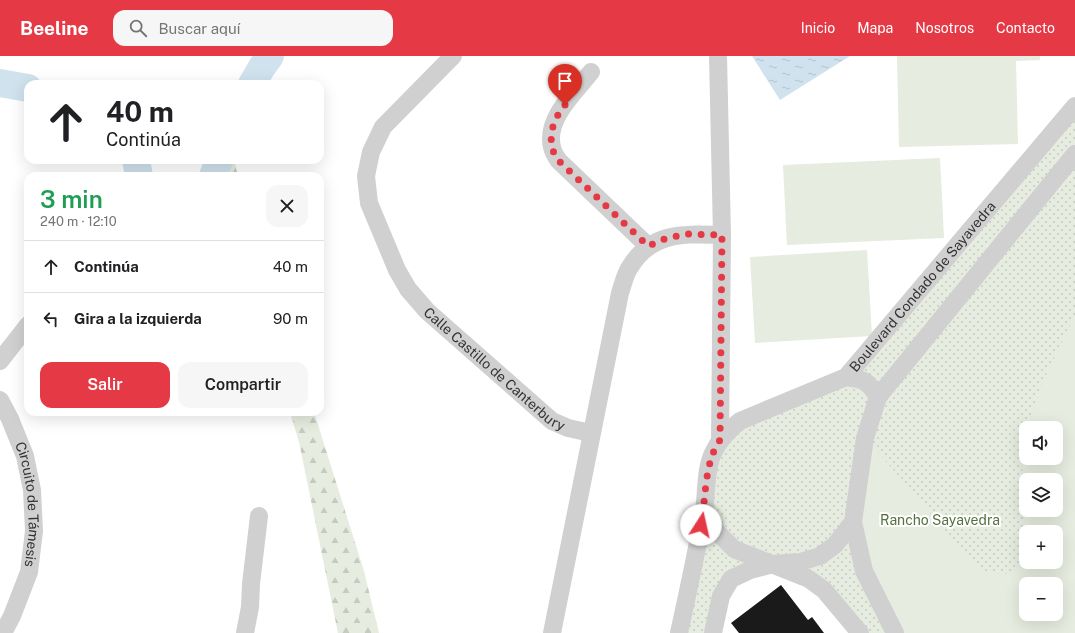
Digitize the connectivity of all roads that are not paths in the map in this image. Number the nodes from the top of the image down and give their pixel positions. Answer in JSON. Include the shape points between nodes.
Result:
{"nodes":[{"id":1,"x":453,"y":56,"type":"edge"},
{"id":2,"x":718,"y":56,"type":"edge"},
{"id":3,"x":591,"y":72,"type":"dead end"},
{"id":4,"x":1075,"y":106,"type":"edge"},
{"id":5,"x":1075,"y":154,"type":"edge"},
{"id":6,"x":722,"y":235,"type":"junction"},
{"id":7,"x":648,"y":246,"type":"junction"},
{"id":8,"x":24,"y":330,"type":"edge"},
{"id":9,"x":0,"y":360,"type":"edge"},
{"id":10,"x":846,"y":377,"type":"junction"},
{"id":11,"x":878,"y":397,"type":"junction"},
{"id":12,"x":0,"y":400,"type":"edge"},
{"id":13,"x":591,"y":433,"type":"junction"},
{"id":14,"x":720,"y":440,"type":"junction"},
{"id":15,"x":704,"y":509,"type":"junction"},
{"id":16,"x":259,"y":516,"type":"dead end"},
{"id":17,"x":852,"y":522,"type":"junction"},
{"id":18,"x":772,"y":564,"type":"junction"},
{"id":19,"x":3,"y":633,"type":"edge"},
{"id":20,"x":245,"y":633,"type":"edge"},
{"id":21,"x":552,"y":633,"type":"edge"},
{"id":22,"x":679,"y":633,"type":"edge"},
{"id":23,"x":713,"y":633,"type":"edge"},
{"id":24,"x":860,"y":633,"type":"edge"},
{"id":25,"x":895,"y":633,"type":"edge"}],
"edges":[{"from":1,"to":13,"type":"street","name":"Calle Castillo de Canterbury","via":[[384,127],[371,152],[366,176],[369,203],[397,270],[408,289],[427,311],[552,421]]},
{"from":2,"to":6,"type":"street"},
{"from":3,"to":7,"type":"street","via":[[556,116],[552,130],[552,148],[559,161]]},
{"from":4,"to":10,"type":"street","name":"Boulevard Condado de Sayavedra"},
{"from":5,"to":11,"type":"street"},
{"from":6,"to":7,"type":"street","via":[[688,234],[667,238]]},
{"from":6,"to":14,"type":"street"},
{"from":7,"to":13,"type":"street","via":[[630,267],[620,293]]},
{"from":8,"to":9,"type":"street"},
{"from":10,"to":11,"type":"street","via":[[859,378],[871,385]]},
{"from":10,"to":14,"type":"street","name":"Boulevard Condado de Sayavedra","via":[[740,421]]},
{"from":11,"to":17,"type":"street","via":[[865,438]]},
{"from":12,"to":19,"type":"street","name":"Circuito de Támesis","via":[[25,456],[32,490],[34,532],[29,572]]},
{"from":13,"to":21,"type":"street"},
{"from":14,"to":15,"type":"street","name":"Boulevard Condado de Sayavedra","via":[[712,455]]},
{"from":15,"to":18,"type":"street","via":[[717,532],[734,549]]},
{"from":15,"to":22,"type":"street","name":"Boulevard Condado de Sayavedra"},
{"from":16,"to":20,"type":"street"},
{"from":17,"to":18,"type":"street","via":[[836,545],[820,556],[800,562]]},
{"from":17,"to":25,"type":"street","via":[[864,570]]},
{"from":18,"to":23,"type":"street","via":[[731,579],[721,596]]},
{"from":18,"to":24,"type":"street","via":[[809,579],[824,590]]}]}
